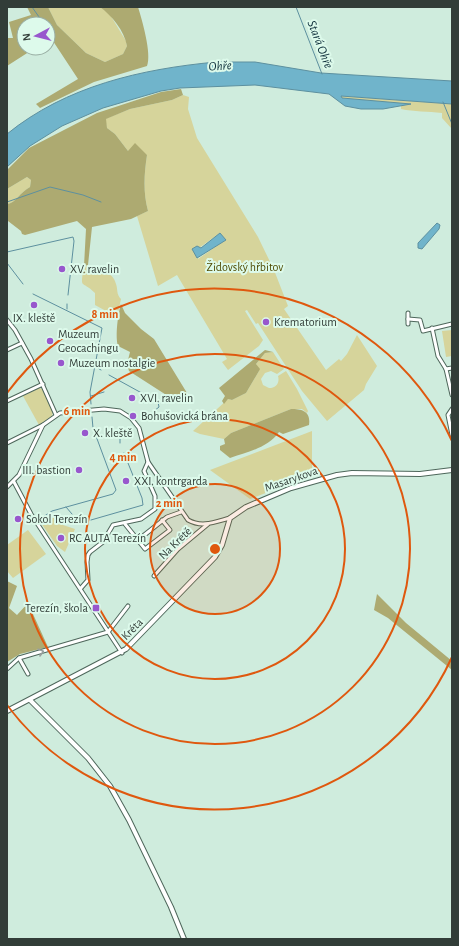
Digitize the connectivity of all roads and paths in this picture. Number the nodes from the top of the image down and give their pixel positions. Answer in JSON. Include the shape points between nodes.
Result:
{"nodes":[{"id":1,"x":408,"y":313,"type":"dead end"},
{"id":2,"x":408,"y":318,"type":"junction"},
{"id":3,"x":7,"y":320,"type":"edge"},
{"id":4,"x":408,"y":324,"type":"dead end"},
{"id":5,"x":452,"y":324,"type":"edge"},
{"id":6,"x":432,"y":328,"type":"junction"},
{"id":7,"x":22,"y":342,"type":"junction"},
{"id":8,"x":7,"y":350,"type":"edge"},
{"id":9,"x":452,"y":368,"type":"edge"},
{"id":10,"x":446,"y":370,"type":"junction"},
{"id":11,"x":43,"y":384,"type":"junction"},
{"id":12,"x":452,"y":393,"type":"edge"},
{"id":13,"x":7,"y":395,"type":"edge"},
{"id":14,"x":8,"y":401,"type":"edge"},
{"id":15,"x":452,"y":409,"type":"edge"},
{"id":16,"x":56,"y":415,"type":"junction"},
{"id":17,"x":43,"y":425,"type":"junction"},
{"id":18,"x":452,"y":435,"type":"edge"},
{"id":19,"x":7,"y":443,"type":"edge"},
{"id":20,"x":148,"y":462,"type":"junction"},
{"id":21,"x":452,"y":470,"type":"edge"},
{"id":22,"x":14,"y":482,"type":"junction"},
{"id":23,"x":7,"y":487,"type":"edge"},
{"id":24,"x":181,"y":512,"type":"junction"},
{"id":25,"x":230,"y":518,"type":"junction"},
{"id":26,"x":162,"y":520,"type":"junction"},
{"id":27,"x":125,"y":524,"type":"junction"},
{"id":28,"x":208,"y":524,"type":"junction"},
{"id":29,"x":138,"y":540,"type":"junction"},
{"id":30,"x":154,"y":576,"type":"dead end"},
{"id":31,"x":81,"y":588,"type":"junction"},
{"id":32,"x":128,"y":606,"type":"dead end"},
{"id":33,"x":108,"y":632,"type":"junction"},
{"id":34,"x":122,"y":653,"type":"junction"},
{"id":35,"x":19,"y":658,"type":"junction"},
{"id":36,"x":7,"y":669,"type":"edge"},
{"id":37,"x":28,"y":674,"type":"dead end"},
{"id":38,"x":30,"y":700,"type":"junction"},
{"id":39,"x":7,"y":711,"type":"edge"},
{"id":40,"x":184,"y":939,"type":"edge"}],
"edges":[{"from":1,"to":2,"type":"street"},
{"from":2,"to":4,"type":"street"},
{"from":2,"to":6,"type":"street","via":[[420,320],[423,331]]},
{"from":3,"to":7,"type":"street"},
{"from":5,"to":6,"type":"street"},
{"from":6,"to":10,"type":"street","via":[[438,356]]},
{"from":7,"to":8,"type":"street"},
{"from":7,"to":11,"type":"street"},
{"from":9,"to":10,"type":"street"},
{"from":10,"to":12,"type":"street"},
{"from":11,"to":14,"type":"street"},
{"from":11,"to":16,"type":"street"},
{"from":13,"to":14,"type":"street"},
{"from":15,"to":18,"type":"street","via":[[448,415]]},
{"from":16,"to":17,"type":"street"},
{"from":16,"to":20,"type":"street","via":[[104,409],[120,411],[135,423],[142,433]]},
{"from":17,"to":19,"type":"street"},
{"from":17,"to":22,"type":"street"},
{"from":20,"to":24,"type":"street"},
{"from":20,"to":27,"type":"street","via":[[144,471],[155,496],[155,509],[146,517]]},
{"from":21,"to":25,"type":"street","name":"Masarykova","via":[[420,474],[362,472],[337,475],[290,488],[246,507]]},
{"from":22,"to":23,"type":"street"},
{"from":22,"to":31,"type":"street"},
{"from":24,"to":26,"type":"street"},
{"from":24,"to":28,"type":"street","via":[[194,523]]},
{"from":25,"to":28,"type":"street"},
{"from":25,"to":34,"type":"street","name":"Kréta","via":[[222,545],[215,557]]},
{"from":26,"to":29,"type":"street"},
{"from":26,"to":29,"type":"street","via":[[170,530],[146,549]]},
{"from":27,"to":29,"type":"street"},
{"from":27,"to":31,"type":"street","via":[[114,526],[100,545],[90,552],[87,562],[88,580]]},
{"from":28,"to":30,"type":"street","name":"Na Krétě","via":[[178,549]]},
{"from":31,"to":33,"type":"street"},
{"from":32,"to":33,"type":"street"},
{"from":33,"to":34,"type":"street"},
{"from":35,"to":33,"type":"street","name":"Kréta","one_way":true},
{"from":34,"to":38,"type":"street","name":"Kréta"},
{"from":35,"to":36,"type":"street","name":"Kréta"},
{"from":35,"to":37,"type":"street"},
{"from":38,"to":39,"type":"street","name":"Kréta"},
{"from":38,"to":40,"type":"street","via":[[88,758],[110,786],[133,827]]}]}
